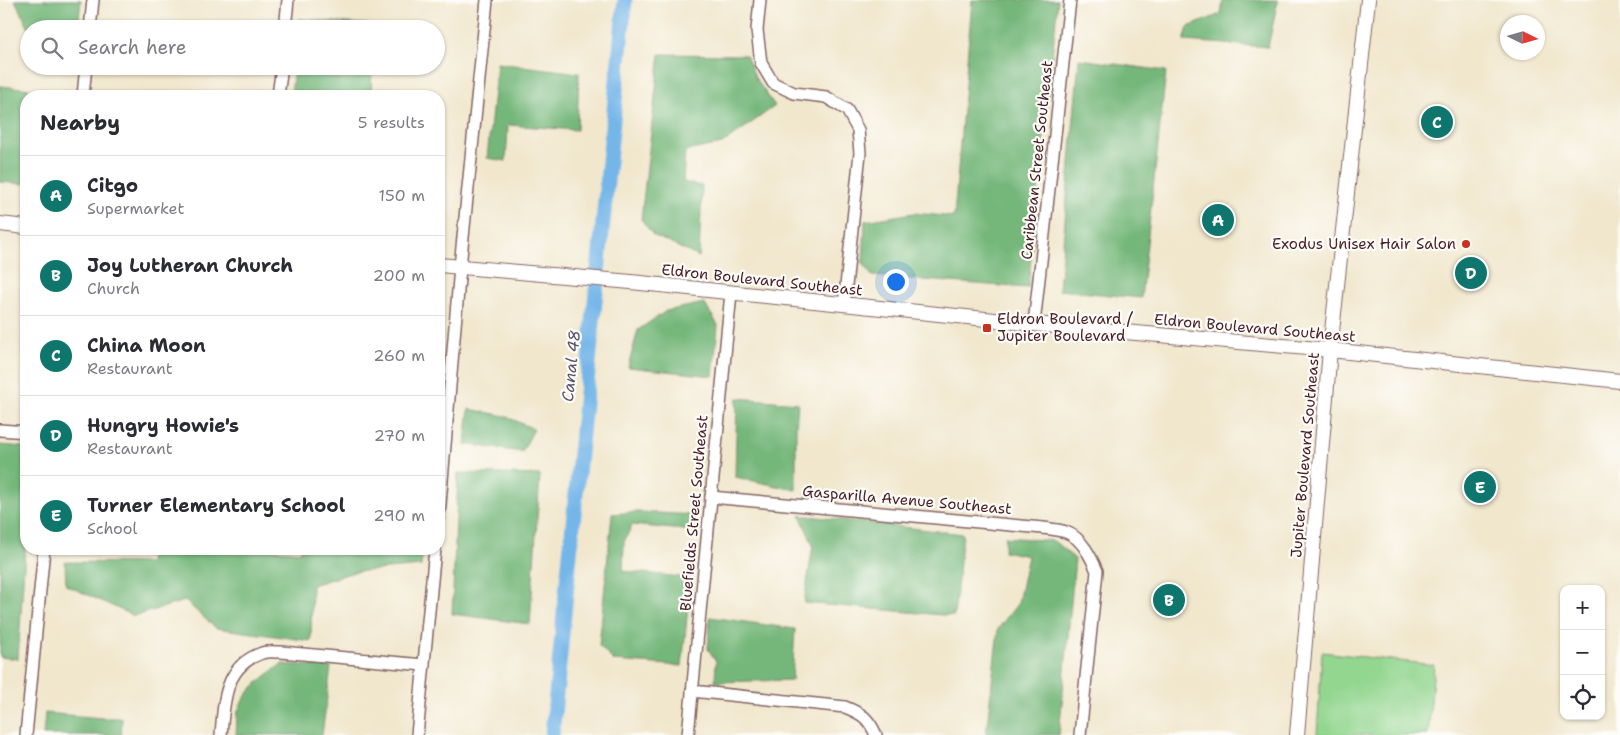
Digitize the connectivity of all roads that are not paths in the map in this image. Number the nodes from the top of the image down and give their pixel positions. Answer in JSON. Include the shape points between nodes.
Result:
{"nodes":[{"id":1,"x":92,"y":0,"type":"edge"},
{"id":2,"x":288,"y":0,"type":"edge"},
{"id":3,"x":487,"y":0,"type":"edge"},
{"id":4,"x":760,"y":0,"type":"edge"},
{"id":5,"x":1070,"y":0,"type":"edge"},
{"id":6,"x":1368,"y":0,"type":"edge"},
{"id":7,"x":91,"y":20,"type":"edge"},
{"id":8,"x":286,"y":20,"type":"edge"},
{"id":9,"x":85,"y":75,"type":"edge"},
{"id":10,"x":281,"y":75,"type":"edge"},
{"id":11,"x":84,"y":90,"type":"edge"},
{"id":12,"x":279,"y":90,"type":"edge"},
{"id":13,"x":0,"y":224,"type":"edge"},
{"id":14,"x":20,"y":226,"type":"edge"},
{"id":15,"x":445,"y":266,"type":"edge"},
{"id":16,"x":460,"y":267,"type":"junction"},
{"id":17,"x":731,"y":293,"type":"junction"},
{"id":18,"x":844,"y":304,"type":"junction"},
{"id":19,"x":1034,"y":324,"type":"junction"},
{"id":20,"x":1330,"y":350,"type":"junction"},
{"id":21,"x":1620,"y":380,"type":"edge"},
{"id":22,"x":445,"y":427,"type":"edge"},
{"id":23,"x":0,"y":430,"type":"edge"},
{"id":24,"x":20,"y":432,"type":"edge"},
{"id":25,"x":711,"y":497,"type":"junction"},
{"id":26,"x":43,"y":555,"type":"edge"},
{"id":27,"x":435,"y":555,"type":"edge"},
{"id":28,"x":424,"y":665,"type":"junction"},
{"id":29,"x":692,"y":691,"type":"junction"},
{"id":30,"x":874,"y":730,"type":"edge"},
{"id":31,"x":26,"y":735,"type":"edge"},
{"id":32,"x":221,"y":735,"type":"edge"},
{"id":33,"x":417,"y":735,"type":"edge"},
{"id":34,"x":688,"y":735,"type":"edge"},
{"id":35,"x":1080,"y":735,"type":"edge"},
{"id":36,"x":1297,"y":735,"type":"edge"}],
"edges":[{"from":1,"to":7,"type":"street"},
{"from":2,"to":8,"type":"street"},
{"from":3,"to":16,"type":"street"},
{"from":4,"to":18,"type":"street","via":[[757,30],[761,63],[773,83],[794,93],[826,97],[847,110],[858,130],[860,153]]},
{"from":5,"to":19,"type":"street","name":"Caribbean Street Southeast"},
{"from":6,"to":20,"type":"street","name":"Jupiter Boulevard Southeast"},
{"from":9,"to":11,"type":"street"},
{"from":10,"to":12,"type":"street"},
{"from":13,"to":14,"type":"street"},
{"from":15,"to":16,"type":"street","name":"Eldron Boulevard Southeast"},
{"from":16,"to":17,"type":"street","name":"Eldron Boulevard Southeast"},
{"from":16,"to":22,"type":"street"},
{"from":17,"to":18,"type":"street","name":"Eldron Boulevard Southeast"},
{"from":17,"to":25,"type":"street","name":"Bluefields Street Southeast"},
{"from":18,"to":19,"type":"street","name":"Eldron Boulevard Southeast"},
{"from":19,"to":20,"type":"street","name":"Eldron Boulevard Southeast"},
{"from":20,"to":21,"type":"street","name":"Eldron Boulevard Southeast"},
{"from":20,"to":36,"type":"street","name":"Jupiter Boulevard Southeast"},
{"from":23,"to":24,"type":"street"},
{"from":25,"to":29,"type":"street","name":"Bluefields Street Southeast"},
{"from":25,"to":35,"type":"street","name":"Gasparilla Avenue Southeast","via":[[1067,532],[1081,543],[1097,572]]},
{"from":26,"to":31,"type":"street"},
{"from":27,"to":28,"type":"street"},
{"from":28,"to":32,"type":"street","via":[[262,652],[240,665],[232,677],[225,697]]},
{"from":28,"to":33,"type":"street"},
{"from":29,"to":30,"type":"street","via":[[845,707],[864,715]]},
{"from":29,"to":34,"type":"street","name":"Bluefields Street Southeast"}]}
